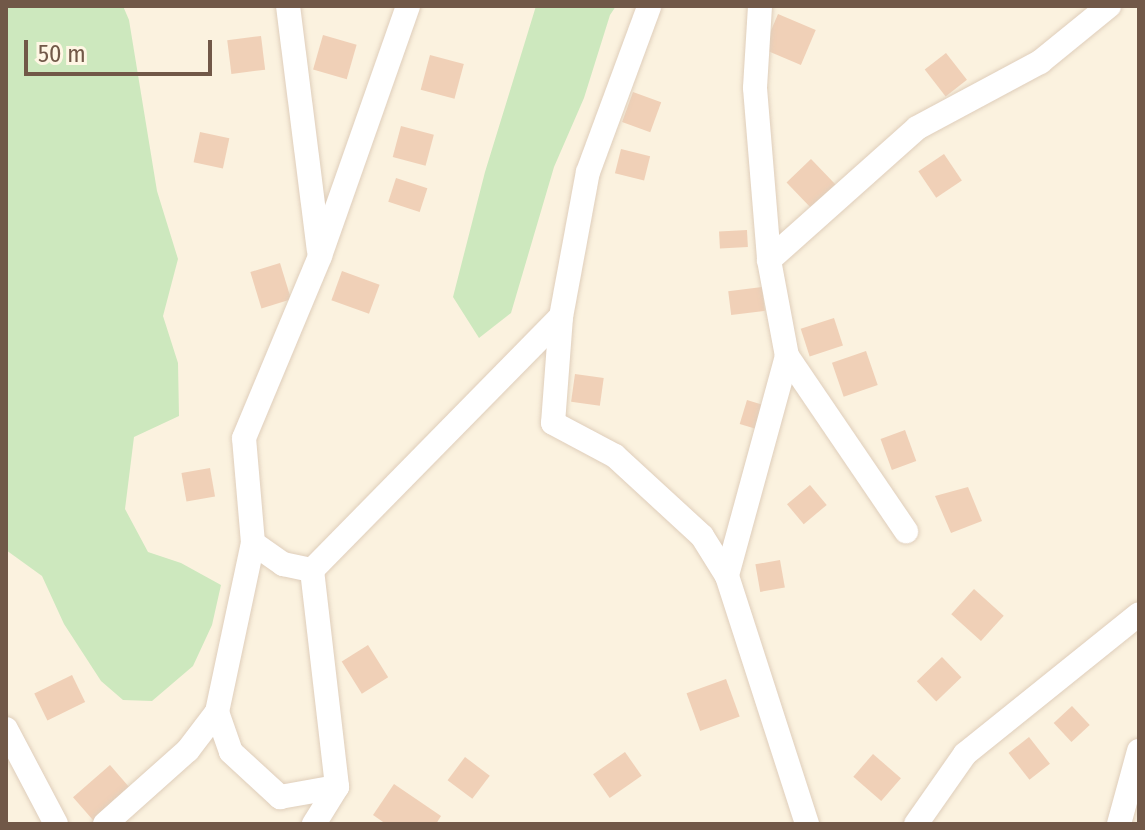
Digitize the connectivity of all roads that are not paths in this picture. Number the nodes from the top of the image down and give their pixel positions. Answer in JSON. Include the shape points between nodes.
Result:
{"nodes":[{"id":1,"x":288,"y":6,"type":"edge"},
{"id":2,"x":408,"y":6,"type":"edge"},
{"id":3,"x":760,"y":6,"type":"edge"},
{"id":4,"x":1109,"y":6,"type":"edge"},
{"id":5,"x":649,"y":7,"type":"edge"},
{"id":6,"x":320,"y":256,"type":"junction"},
{"id":7,"x":769,"y":260,"type":"junction"},
{"id":8,"x":561,"y":317,"type":"junction"},
{"id":9,"x":787,"y":356,"type":"junction"},
{"id":10,"x":906,"y":531,"type":"dead end"},
{"id":11,"x":253,"y":543,"type":"junction"},
{"id":12,"x":312,"y":570,"type":"junction"},
{"id":13,"x":727,"y":576,"type":"junction"},
{"id":14,"x":1139,"y":614,"type":"edge"},
{"id":15,"x":217,"y":712,"type":"junction"},
{"id":16,"x":6,"y":729,"type":"edge"},
{"id":17,"x":1139,"y":751,"type":"edge"},
{"id":18,"x":337,"y":787,"type":"junction"},
{"id":19,"x":56,"y":824,"type":"edge"},
{"id":20,"x":105,"y":824,"type":"edge"},
{"id":21,"x":314,"y":824,"type":"edge"},
{"id":22,"x":807,"y":824,"type":"edge"},
{"id":23,"x":916,"y":824,"type":"edge"},
{"id":24,"x":1119,"y":824,"type":"edge"}],
"edges":[{"from":1,"to":6,"type":"street"},
{"from":2,"to":6,"type":"street"},
{"from":3,"to":7,"type":"street","via":[[755,88]]},
{"from":4,"to":7,"type":"street","via":[[1040,62],[917,128]]},
{"from":5,"to":8,"type":"street","via":[[588,172]]},
{"from":6,"to":11,"type":"street","via":[[244,438]]},
{"from":7,"to":9,"type":"street"},
{"from":8,"to":12,"type":"street"},
{"from":8,"to":13,"type":"street","via":[[553,423],[615,456],[702,536]]},
{"from":9,"to":10,"type":"street"},
{"from":9,"to":13,"type":"street"},
{"from":11,"to":12,"type":"street","via":[[283,564]]},
{"from":11,"to":15,"type":"street"},
{"from":12,"to":18,"type":"street"},
{"from":13,"to":22,"type":"street"},
{"from":14,"to":23,"type":"street","via":[[965,754]]},
{"from":15,"to":18,"type":"street","via":[[231,752],[280,797]]},
{"from":15,"to":20,"type":"street","via":[[188,750]]},
{"from":16,"to":19,"type":"street"},
{"from":17,"to":24,"type":"street"},
{"from":18,"to":21,"type":"street"}]}
